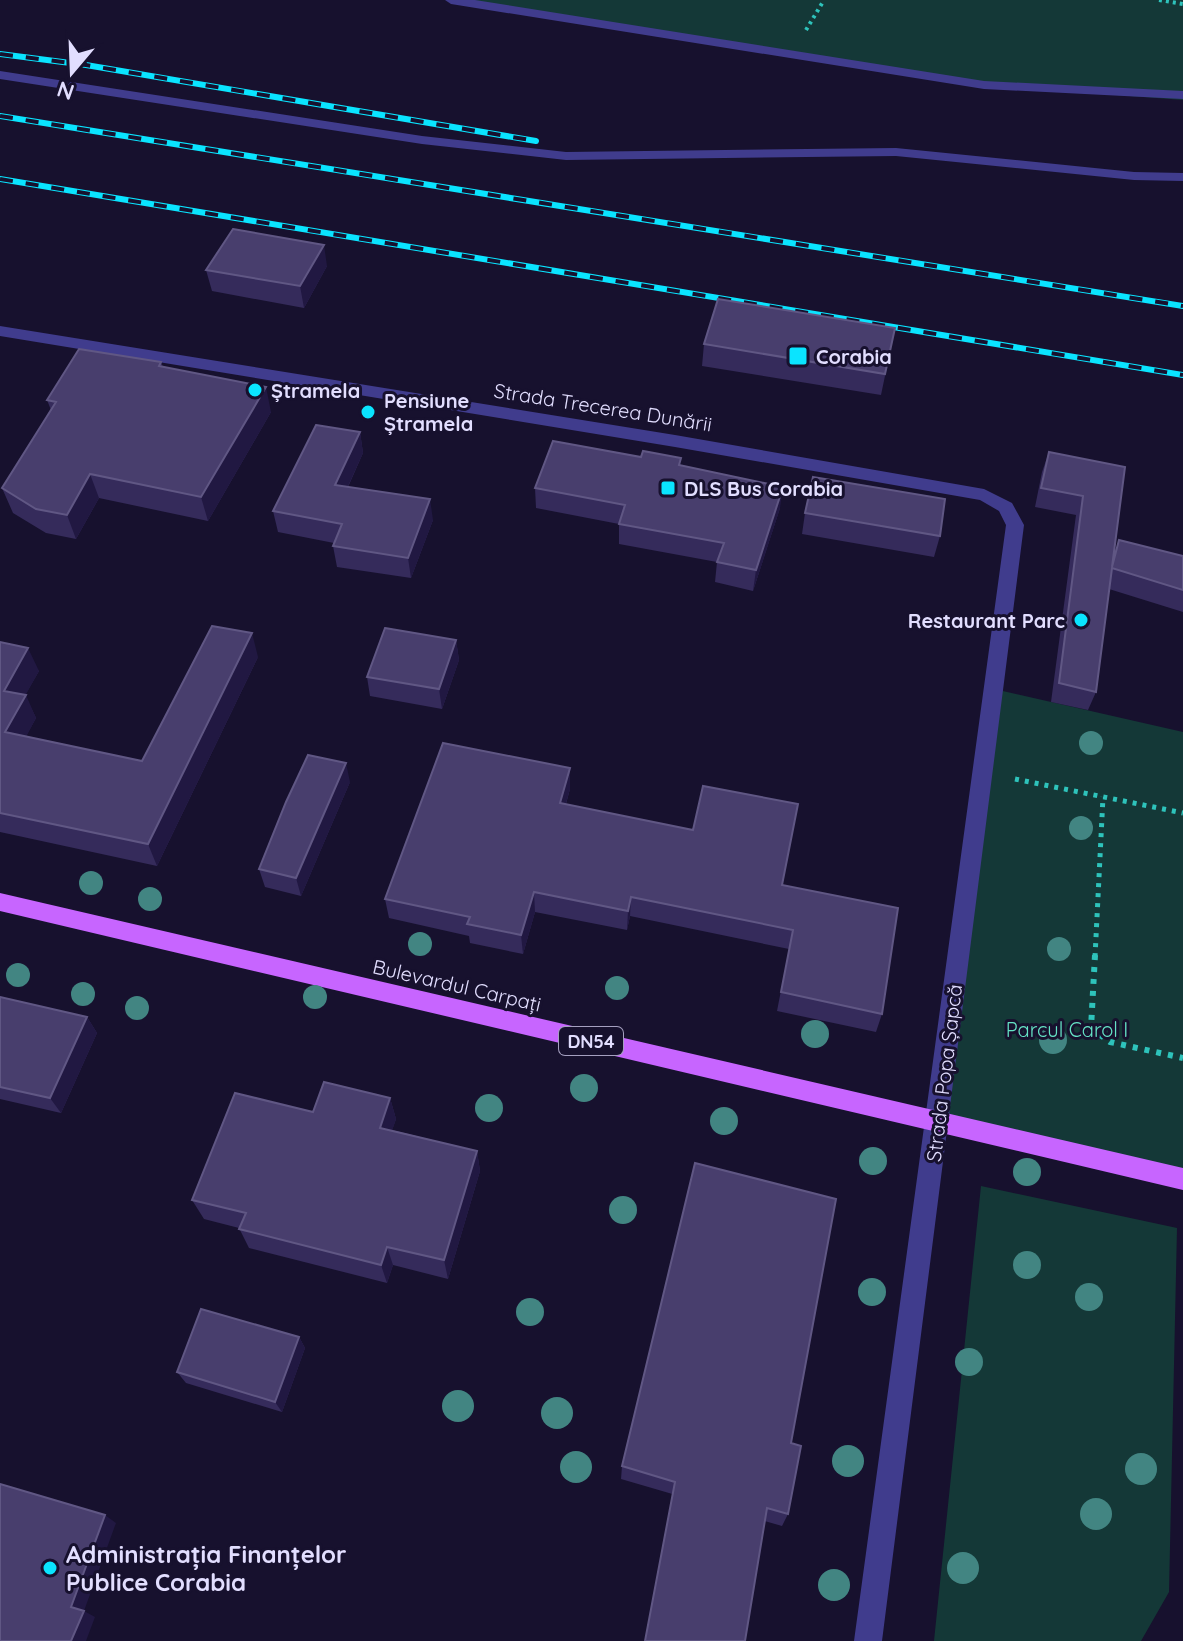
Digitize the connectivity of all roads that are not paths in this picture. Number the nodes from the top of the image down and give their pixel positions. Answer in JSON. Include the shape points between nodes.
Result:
{"nodes":[{"id":1,"x":451,"y":0,"type":"edge"},
{"id":2,"x":0,"y":75,"type":"edge"},
{"id":3,"x":1183,"y":95,"type":"edge"},
{"id":4,"x":1183,"y":177,"type":"edge"},
{"id":5,"x":0,"y":331,"type":"edge"},
{"id":6,"x":1006,"y":507,"type":"joint"},
{"id":7,"x":0,"y":902,"type":"edge"},
{"id":8,"x":937,"y":1123,"type":"junction"},
{"id":9,"x":1183,"y":1179,"type":"edge"},
{"id":10,"x":868,"y":1641,"type":"edge"}],
"edges":[{"from":1,"to":3,"type":"street","via":[[984,85]]},
{"from":2,"to":4,"type":"street","via":[[422,140],[566,156],[896,152]]},
{"from":5,"to":6,"type":"street","name":"Strada Trecerea Dunării","via":[[984,495]]},
{"from":6,"to":8,"type":"street","name":"Strada Popa Șapcă","via":[[1015,525]]},
{"from":7,"to":8,"type":"main road","name":"Bulevardul Carpați","number":"DN54"},
{"from":8,"to":9,"type":"main road","name":"Bulevardul Carpați","number":"DN54"},
{"from":8,"to":10,"type":"street","name":"Strada Popa Șapcă"}]}
